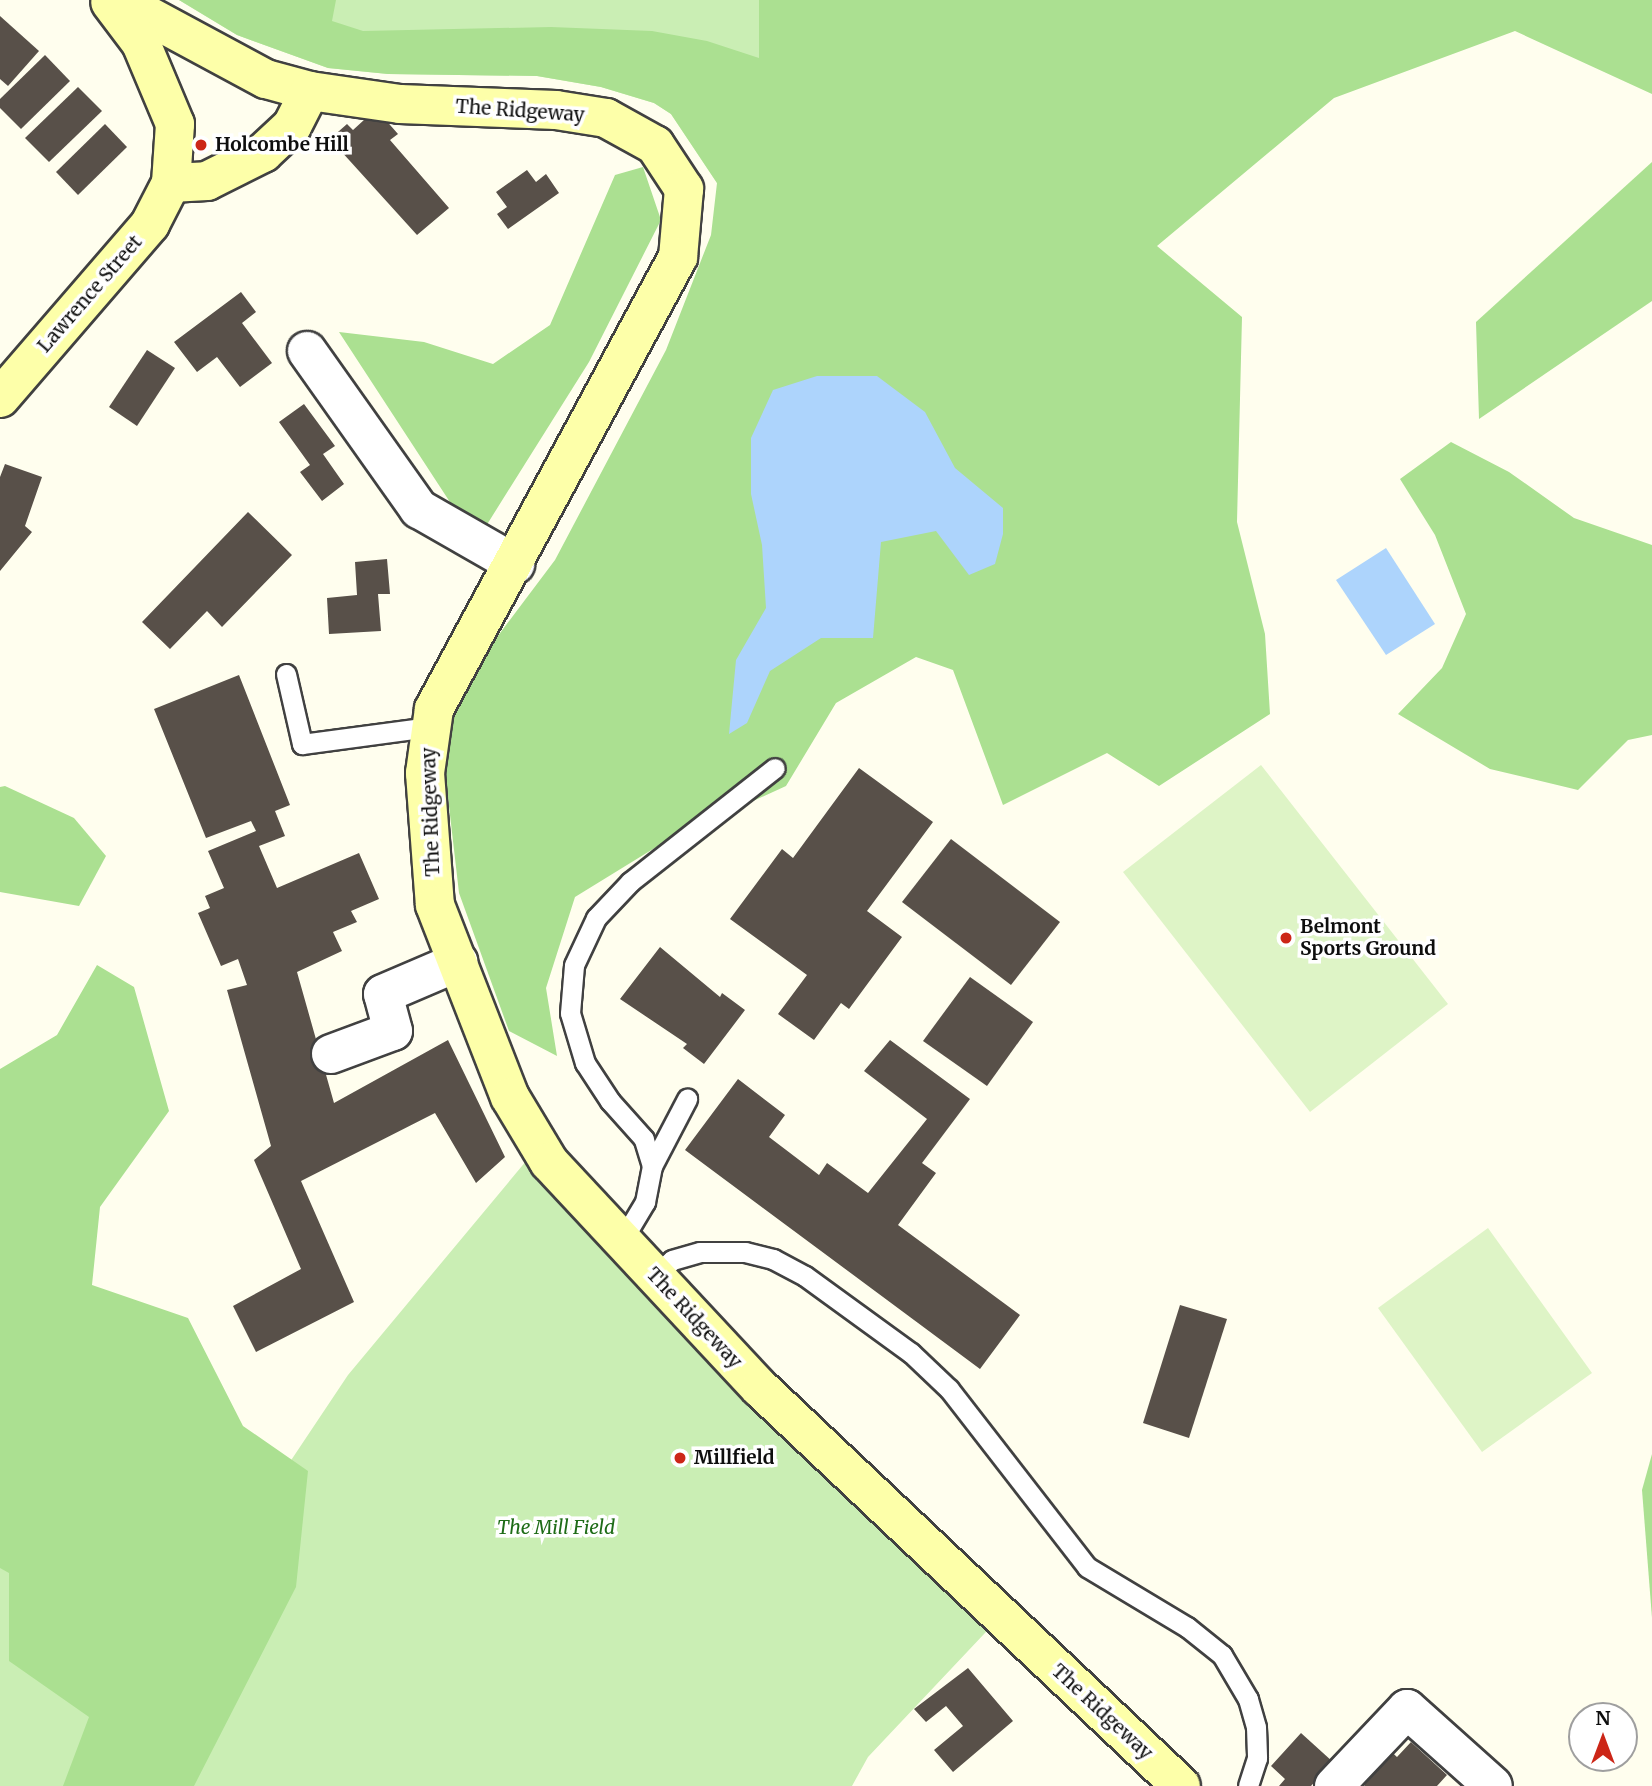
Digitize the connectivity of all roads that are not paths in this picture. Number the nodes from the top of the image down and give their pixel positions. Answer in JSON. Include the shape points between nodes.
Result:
{"nodes":[{"id":1,"x":108,"y":0,"type":"edge"},
{"id":2,"x":119,"y":0,"type":"edge"},
{"id":3,"x":310,"y":91,"type":"junction"},
{"id":4,"x":171,"y":183,"type":"junction"},
{"id":5,"x":307,"y":351,"type":"dead end"},
{"id":6,"x":0,"y":398,"type":"edge"},
{"id":7,"x":514,"y":564,"type":"junction"},
{"id":8,"x":286,"y":674,"type":"dead end"},
{"id":9,"x":430,"y":727,"type":"junction"},
{"id":10,"x":775,"y":768,"type":"dead end"},
{"id":11,"x":458,"y":962,"type":"junction"},
{"id":12,"x":331,"y":1054,"type":"dead end"},
{"id":13,"x":687,"y":1099,"type":"dead end"},
{"id":14,"x":652,"y":1166,"type":"junction"},
{"id":15,"x":621,"y":1242,"type":"junction"},
{"id":16,"x":655,"y":1276,"type":"junction"},
{"id":17,"x":1181,"y":1786,"type":"edge"},
{"id":18,"x":1248,"y":1786,"type":"edge"},
{"id":19,"x":1334,"y":1786,"type":"edge"},
{"id":20,"x":1493,"y":1786,"type":"edge"}],
"edges":[{"from":1,"to":4,"type":"main road","name":"Lawrence Street","via":[[141,43],[175,124]]},
{"from":2,"to":3,"type":"main road","name":"The Ridgeway","via":[[266,79]]},
{"from":3,"to":4,"type":"main road","via":[[292,126],[263,153],[207,181]]},
{"from":3,"to":7,"type":"main road","name":"The Ridgeway","via":[[400,104],[556,110],[606,118],[655,145],[684,189],[678,257]]},
{"from":4,"to":6,"type":"main road","name":"Lawrence Street","via":[[150,224]]},
{"from":5,"to":7,"type":"street","via":[[419,509]]},
{"from":7,"to":9,"type":"main road","name":"The Ridgeway","via":[[435,709]]},
{"from":8,"to":9,"type":"lane","via":[[302,744]]},
{"from":9,"to":11,"type":"main road","name":"The Ridgeway","via":[[425,773],[436,905]]},
{"from":10,"to":14,"type":"lane","via":[[630,882],[596,918],[574,965],[570,1013],[581,1052],[595,1080],[644,1139]]},
{"from":11,"to":12,"type":"street","via":[[383,994],[393,1031]]},
{"from":11,"to":15,"type":"main road","name":"The Ridgeway","via":[[510,1097],[526,1126],[549,1162]]},
{"from":13,"to":14,"type":"lane"},
{"from":14,"to":15,"type":"lane","via":[[645,1202]]},
{"from":15,"to":16,"type":"main road","name":"The Ridgeway"},
{"from":16,"to":17,"type":"main road","name":"The Ridgeway","via":[[760,1388]]},
{"from":16,"to":18,"type":"lane","via":[[672,1260],[700,1252],[745,1252],[773,1259],[805,1276],[911,1353],[949,1389],[1087,1567],[1187,1627],[1222,1655],[1248,1699],[1256,1727],[1257,1758]]},
{"from":19,"to":20,"type":"street","via":[[1407,1709]]}]}
